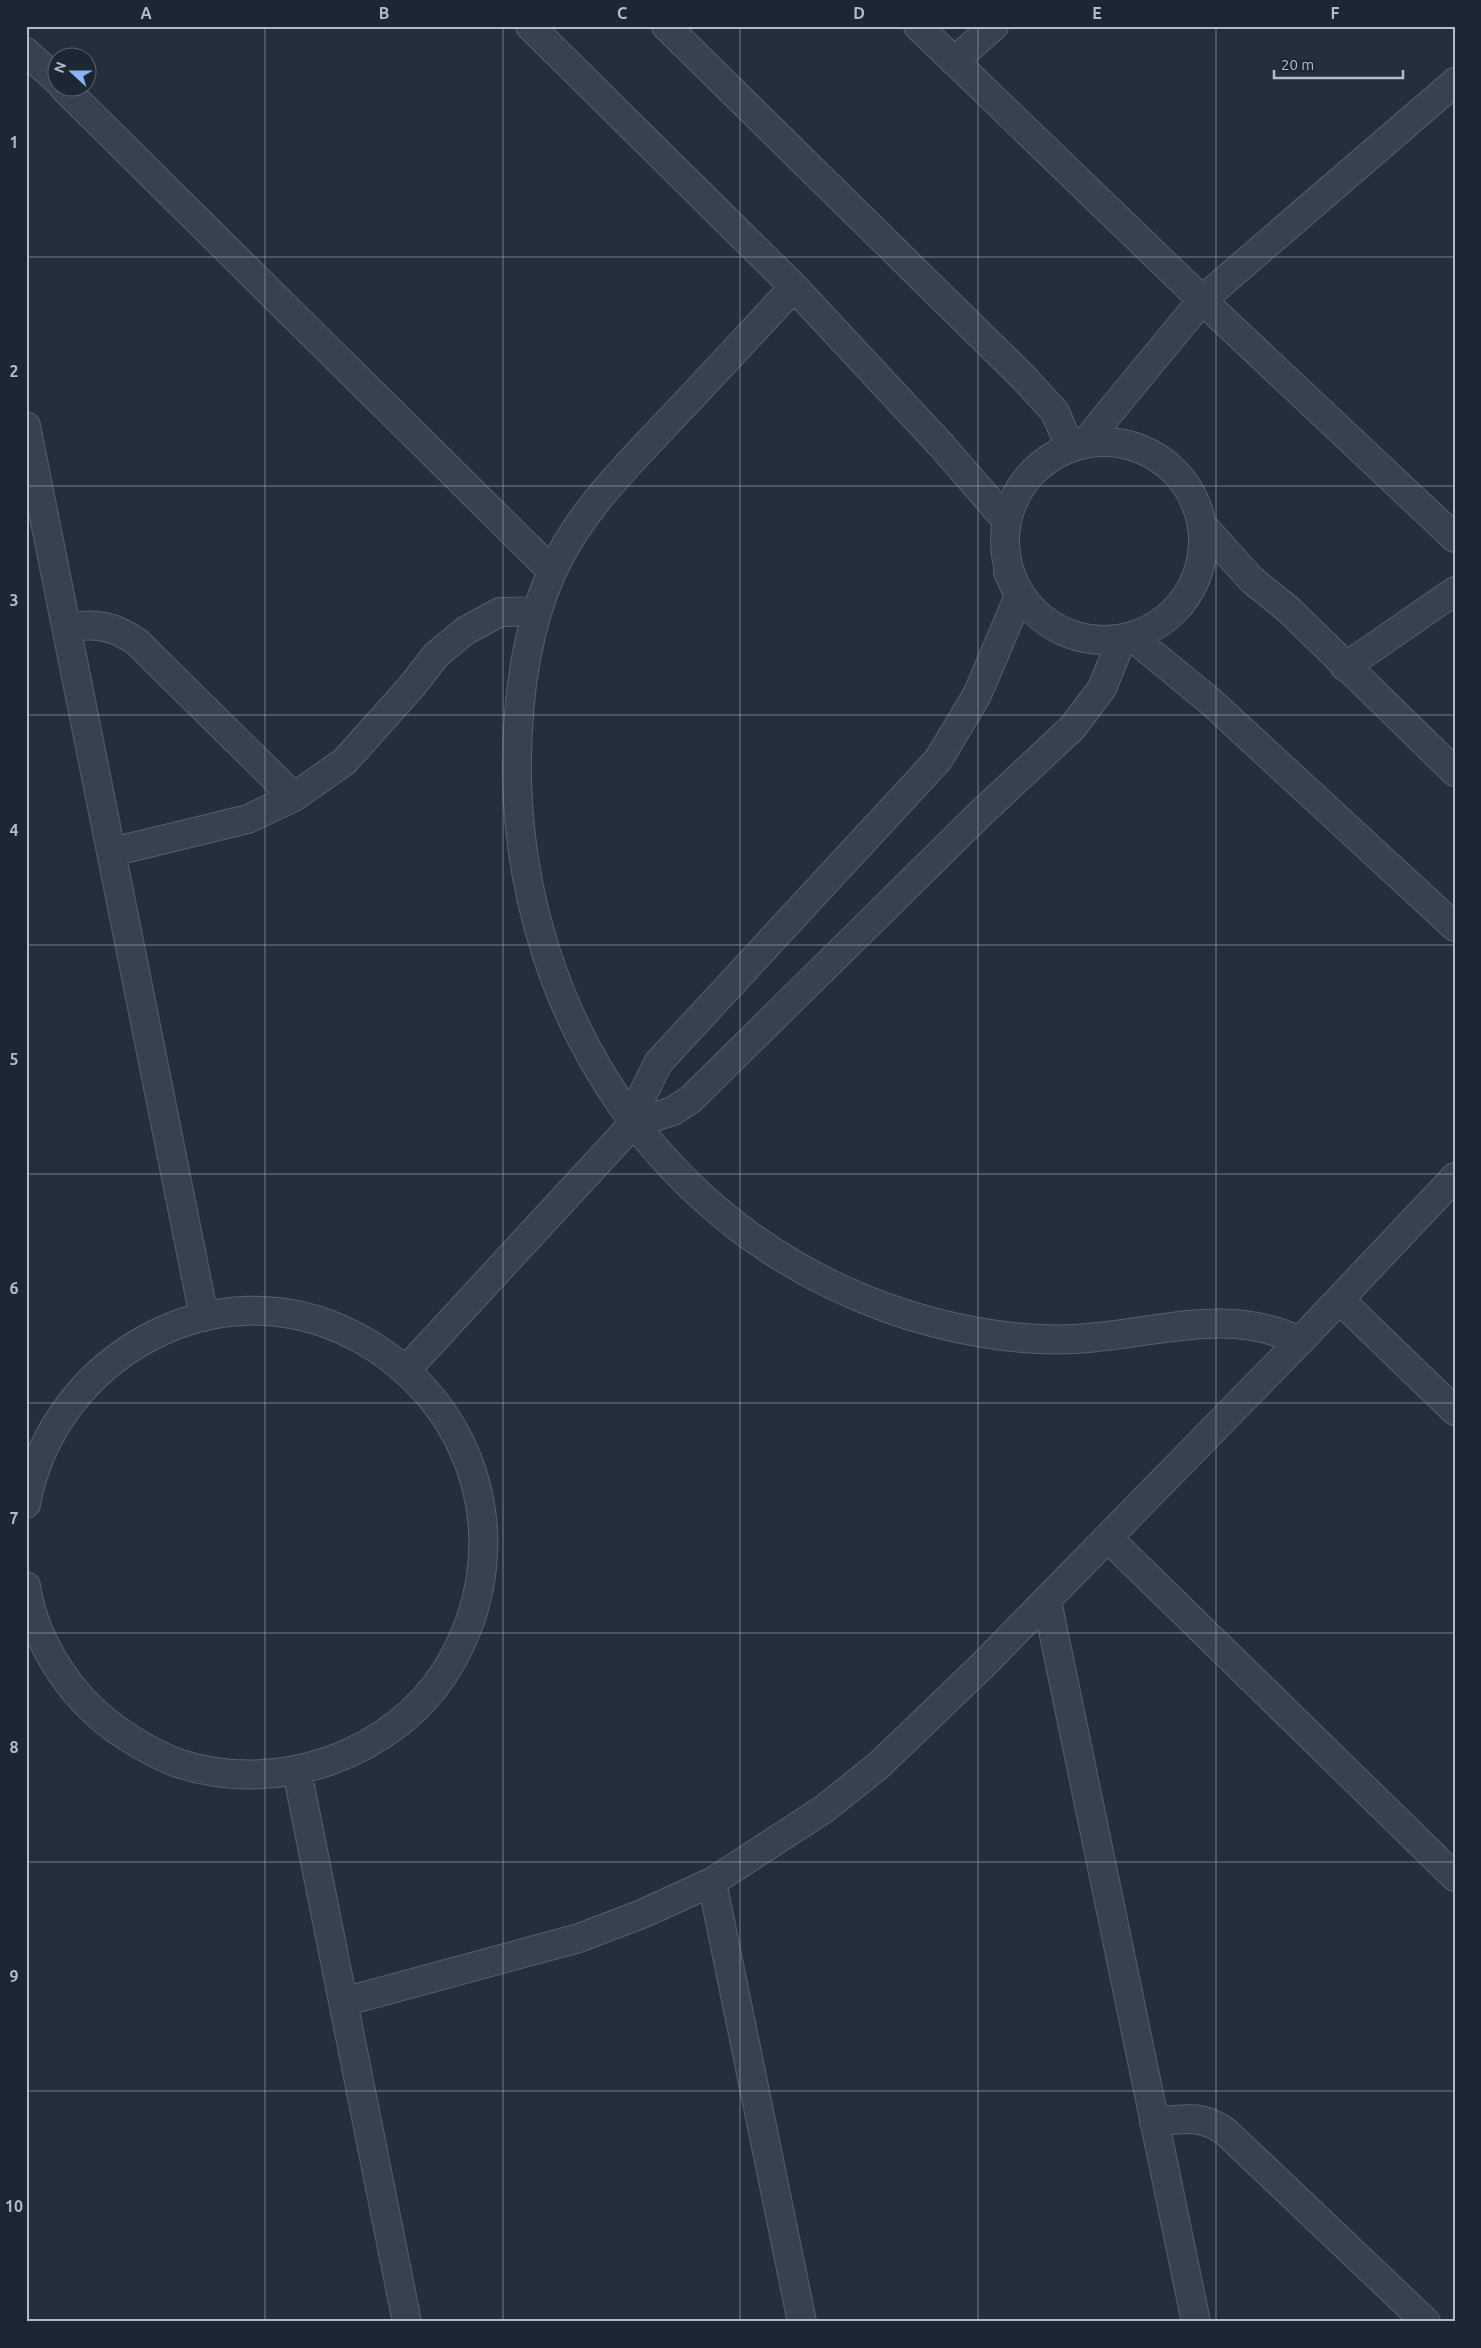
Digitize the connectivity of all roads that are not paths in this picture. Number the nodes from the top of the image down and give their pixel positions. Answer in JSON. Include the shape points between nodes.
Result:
{"nodes":[{"id":1,"x":530,"y":26,"type":"edge"},
{"id":2,"x":666,"y":26,"type":"edge"},
{"id":3,"x":918,"y":26,"type":"edge"},
{"id":4,"x":994,"y":26,"type":"edge"},
{"id":5,"x":26,"y":52,"type":"edge"},
{"id":6,"x":954,"y":61,"type":"junction"},
{"id":7,"x":48,"y":72,"type":"edge"},
{"id":8,"x":1455,"y":82,"type":"edge"},
{"id":9,"x":74,"y":98,"type":"edge"},
{"id":10,"x":794,"y":288,"type":"junction"},
{"id":11,"x":1202,"y":300,"type":"junction"},
{"id":12,"x":26,"y":426,"type":"edge"},
{"id":13,"x":1079,"y":443,"type":"junction"},
{"id":14,"x":1006,"y":521,"type":"junction"},
{"id":15,"x":1202,"y":526,"type":"junction"},
{"id":16,"x":1455,"y":538,"type":"edge"},
{"id":17,"x":552,"y":571,"type":"junction"},
{"id":18,"x":1008,"y":572,"type":"junction"},
{"id":19,"x":1455,"y":591,"type":"edge"},
{"id":20,"x":537,"y":610,"type":"junction"},
{"id":21,"x":67,"y":628,"type":"junction"},
{"id":22,"x":1127,"y":638,"type":"junction"},
{"id":23,"x":1345,"y":667,"type":"junction"},
{"id":24,"x":1455,"y":772,"type":"edge"},
{"id":25,"x":294,"y":797,"type":"junction"},
{"id":26,"x":112,"y":852,"type":"junction"},
{"id":27,"x":1455,"y":927,"type":"edge"},
{"id":28,"x":633,"y":1124,"type":"junction"},
{"id":29,"x":1455,"y":1177,"type":"edge"},
{"id":30,"x":1340,"y":1300,"type":"junction"},
{"id":31,"x":204,"y":1318,"type":"junction"},
{"id":32,"x":1300,"y":1341,"type":"junction"},
{"id":33,"x":406,"y":1370,"type":"junction"},
{"id":34,"x":1455,"y":1411,"type":"edge"},
{"id":35,"x":26,"y":1504,"type":"edge"},
{"id":36,"x":1108,"y":1538,"type":"junction"},
{"id":37,"x":26,"y":1586,"type":"edge"},
{"id":38,"x":1047,"y":1601,"type":"junction"},
{"id":39,"x":35,"y":1645,"type":"edge"},
{"id":40,"x":296,"y":1771,"type":"junction"},
{"id":41,"x":1455,"y":1877,"type":"edge"},
{"id":42,"x":712,"y":1882,"type":"junction"},
{"id":43,"x":343,"y":2002,"type":"junction"},
{"id":44,"x":1154,"y":2122,"type":"junction"},
{"id":45,"x":407,"y":2322,"type":"edge"},
{"id":46,"x":802,"y":2322,"type":"edge"},
{"id":47,"x":1196,"y":2322,"type":"edge"},
{"id":48,"x":1426,"y":2322,"type":"edge"}],
"edges":[{"from":1,"to":10,"type":"street"},
{"from":2,"to":13,"type":"street","via":[[1024,378]]},
{"from":3,"to":6,"type":"street"},
{"from":4,"to":6,"type":"street"},
{"from":5,"to":7,"type":"street"},
{"from":6,"to":11,"type":"street"},
{"from":8,"to":11,"type":"street"},
{"from":9,"to":17,"type":"street"},
{"from":10,"to":14,"type":"street","via":[[942,446]]},
{"from":10,"to":17,"type":"street","via":[[608,486],[574,529]]},
{"from":11,"to":13,"type":"street"},
{"from":11,"to":16,"type":"street"},
{"from":12,"to":21,"type":"street"},
{"from":13,"to":14,"type":"street","via":[[1035,470],[1019,489]]},
{"from":13,"to":15,"type":"street","via":[[1128,444],[1155,455],[1177,474],[1194,498]]},
{"from":14,"to":18,"type":"street","via":[[1004,547]]},
{"from":15,"to":22,"type":"street","via":[[1201,562],[1188,595],[1164,621]]},
{"from":15,"to":23,"type":"street","via":[[1252,580],[1289,610]]},
{"from":17,"to":20,"type":"street"},
{"from":18,"to":22,"type":"street","via":[[1021,598],[1041,619],[1066,634],[1093,640]]},
{"from":18,"to":28,"type":"street","via":[[1019,596],[977,695],[938,760],[658,1063]]},
{"from":19,"to":23,"type":"street"},
{"from":20,"to":25,"type":"street","via":[[500,612],[465,630],[436,656],[345,761]]},
{"from":20,"to":28,"type":"street","via":[[522,674],[516,744],[525,868],[539,931],[559,992],[586,1050]]},
{"from":21,"to":25,"type":"street","via":[[96,624],[137,642]]},
{"from":21,"to":26,"type":"street"},
{"from":22,"to":27,"type":"street","via":[[1210,701]]},
{"from":22,"to":28,"type":"street","via":[[1102,688],[1073,727],[972,821],[690,1099],[673,1110]]},
{"from":23,"to":24,"type":"street"},
{"from":25,"to":26,"type":"street","via":[[248,819]]},
{"from":26,"to":31,"type":"street"},
{"from":28,"to":32,"type":"street","via":[[685,1182],[731,1222],[781,1258],[835,1286],[891,1309],[950,1326],[1010,1336],[1071,1340],[1208,1322],[1235,1322],[1274,1330]]},
{"from":28,"to":33,"type":"street"},
{"from":29,"to":30,"type":"street"},
{"from":30,"to":32,"type":"street"},
{"from":30,"to":34,"type":"street"},
{"from":31,"to":33,"type":"street","via":[[225,1313],[264,1312],[303,1316],[340,1328],[375,1346]]},
{"from":31,"to":35,"type":"street","via":[[187,1321],[151,1336],[117,1356],[88,1381],[63,1412],[44,1446],[30,1482]]},
{"from":32,"to":36,"type":"street"},
{"from":33,"to":40,"type":"street","via":[[431,1396],[452,1426],[468,1459],[479,1494],[484,1531],[475,1604],[446,1671],[422,1700],[396,1724],[365,1745]]},
{"from":36,"to":38,"type":"street"},
{"from":36,"to":41,"type":"street"},
{"from":37,"to":39,"type":"street"},
{"from":38,"to":42,"type":"street","via":[[879,1765],[824,1809]]},
{"from":38,"to":44,"type":"street"},
{"from":39,"to":40,"type":"street","via":[[84,1701],[112,1727],[145,1748],[181,1764],[219,1773],[258,1775]]},
{"from":40,"to":43,"type":"street"},
{"from":42,"to":43,"type":"street","via":[[579,1938]]},
{"from":42,"to":46,"type":"street"},
{"from":43,"to":45,"type":"street"},
{"from":44,"to":47,"type":"street"},
{"from":44,"to":48,"type":"street","via":[[1202,2119],[1226,2132]]}]}
